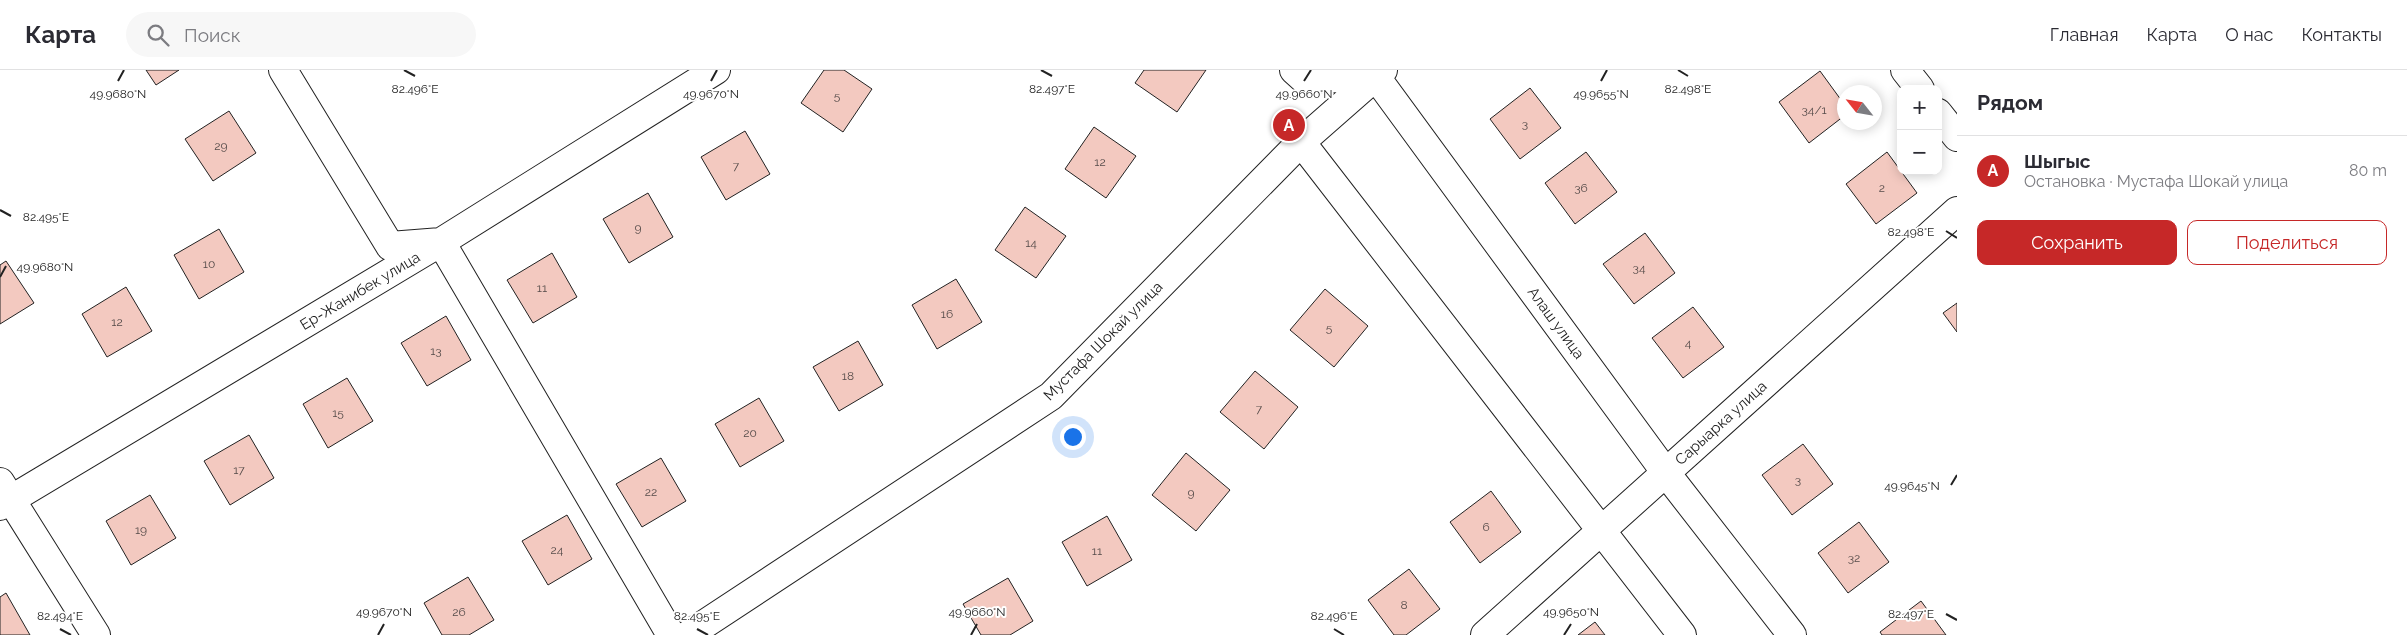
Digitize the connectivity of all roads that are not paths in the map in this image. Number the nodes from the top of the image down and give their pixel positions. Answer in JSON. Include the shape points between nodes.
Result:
{"nodes":[{"id":1,"x":284,"y":70,"type":"edge"},
{"id":2,"x":716,"y":70,"type":"edge"},
{"id":3,"x":1294,"y":70,"type":"edge"},
{"id":4,"x":1905,"y":70,"type":"edge"},
{"id":5,"x":1380,"y":73,"type":"edge"},
{"id":6,"x":1917,"y":85,"type":"edge"},
{"id":7,"x":1942,"y":118,"type":"edge"},
{"id":8,"x":1957,"y":137,"type":"edge"},
{"id":9,"x":1301,"y":142,"type":"junction"},
{"id":10,"x":1957,"y":211,"type":"edge"},
{"id":11,"x":441,"y":242,"type":"junction"},
{"id":12,"x":1666,"y":473,"type":"junction"},
{"id":13,"x":4,"y":496,"type":"edge"},
{"id":14,"x":1602,"y":530,"type":"junction"},
{"id":15,"x":96,"y":635,"type":"edge"},
{"id":16,"x":671,"y":635,"type":"edge"},
{"id":17,"x":688,"y":635,"type":"edge"},
{"id":18,"x":1485,"y":635,"type":"edge"},
{"id":19,"x":1682,"y":635,"type":"edge"},
{"id":20,"x":1792,"y":635,"type":"edge"}],
"edges":[{"from":1,"to":11,"type":"street","via":[[390,246]]},
{"from":2,"to":11,"type":"street","name":"Ер-Жанибек улица"},
{"from":3,"to":5,"type":"street","via":[[1304,79]]},
{"from":4,"to":6,"type":"street"},
{"from":5,"to":9,"type":"street","name":"Мустафа Шокай улица"},
{"from":5,"to":12,"type":"street","name":"Алаш улица"},
{"from":7,"to":8,"type":"street"},
{"from":9,"to":14,"type":"street"},
{"from":9,"to":17,"type":"street","name":"Мустафа Шокай улица","via":[[1051,396]]},
{"from":10,"to":12,"type":"street","name":"Сарыарка улица"},
{"from":11,"to":13,"type":"street","name":"Ер-Жанибек улица"},
{"from":11,"to":16,"type":"street"},
{"from":12,"to":14,"type":"street","name":"Сарыарка улица"},
{"from":12,"to":20,"type":"street","name":"Алаш улица"},
{"from":13,"to":15,"type":"street"},
{"from":14,"to":18,"type":"street","name":"Сарыарка улица"},
{"from":14,"to":19,"type":"street"}]}
